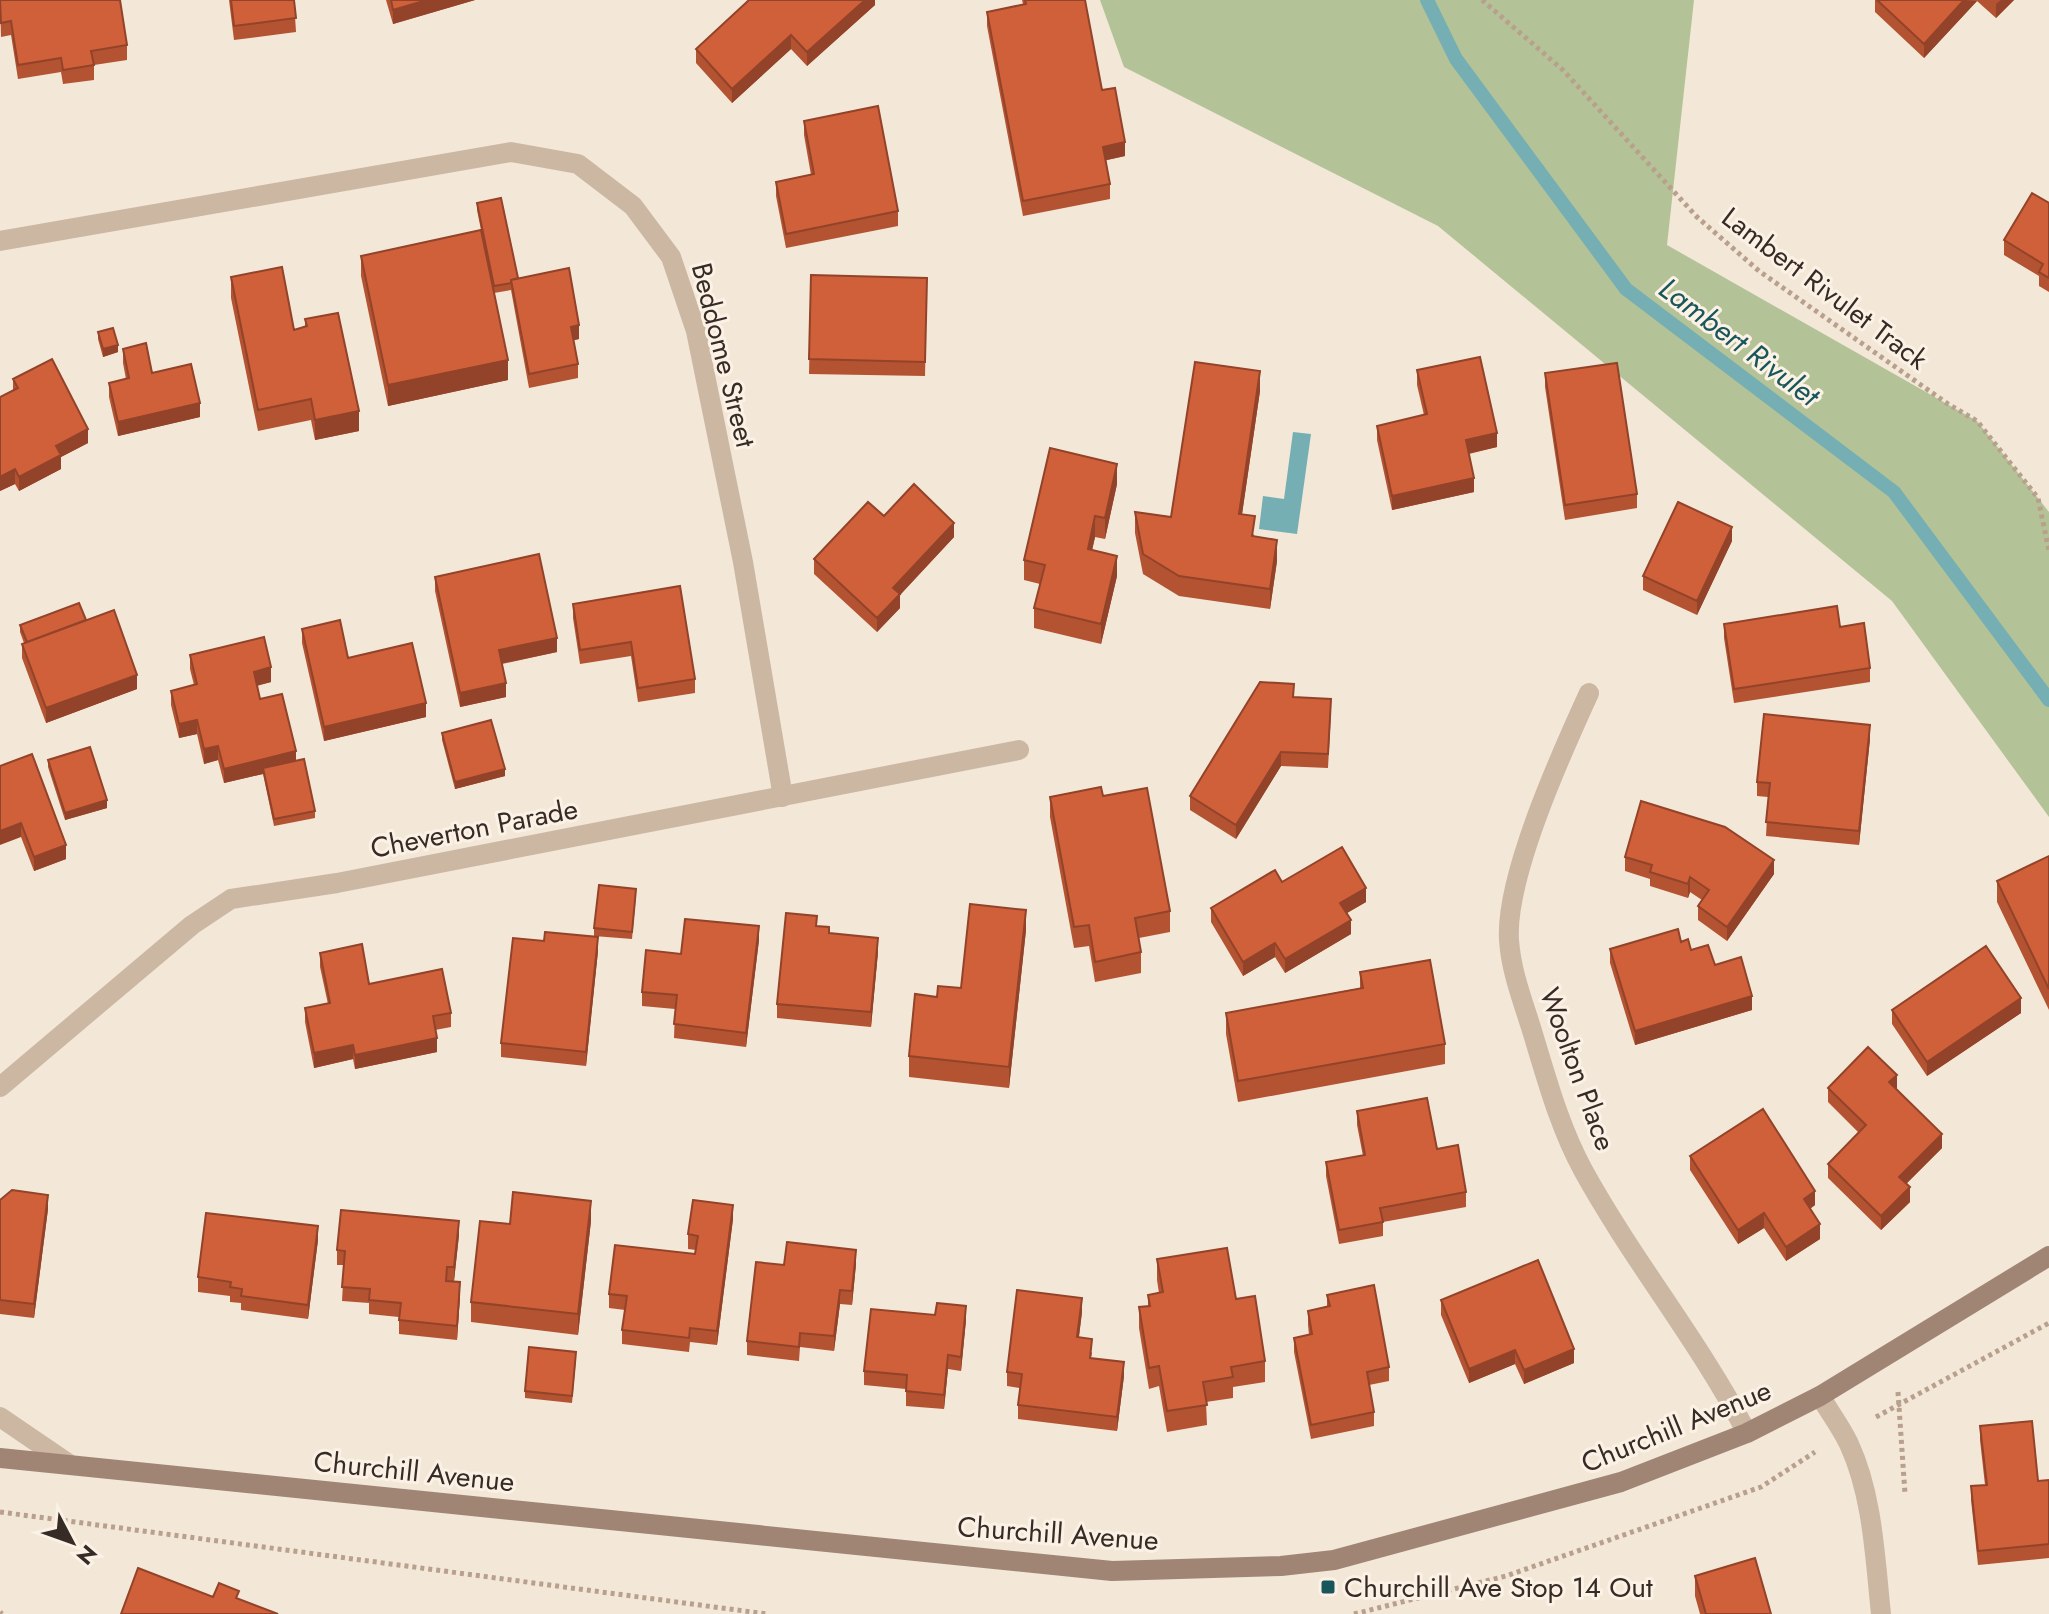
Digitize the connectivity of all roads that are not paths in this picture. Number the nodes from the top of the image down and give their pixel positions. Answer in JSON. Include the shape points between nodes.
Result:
{"nodes":[{"id":1,"x":0,"y":241,"type":"edge"},
{"id":2,"x":1589,"y":693,"type":"dead end"},
{"id":3,"x":1019,"y":750,"type":"dead end"},
{"id":4,"x":783,"y":797,"type":"junction"},
{"id":5,"x":0,"y":1087,"type":"edge"},
{"id":6,"x":2049,"y":1256,"type":"edge"},
{"id":7,"x":1820,"y":1396,"type":"junction"},
{"id":8,"x":0,"y":1417,"type":"edge"},
{"id":9,"x":1747,"y":1433,"type":"junction"},
{"id":10,"x":0,"y":1458,"type":"edge"},
{"id":11,"x":69,"y":1464,"type":"junction"},
{"id":12,"x":1881,"y":1614,"type":"edge"}],
"edges":[{"from":1,"to":4,"type":"street","name":"Beddome Street","via":[[511,152],[578,164],[633,206],[671,257],[696,331]]},
{"from":2,"to":9,"type":"street","name":"Woolton Place","via":[[1554,771],[1517,881],[1508,938],[1515,977],[1556,1108],[1583,1170]]},
{"from":3,"to":4,"type":"street","name":"Cheverton Parade"},
{"from":4,"to":5,"type":"street","name":"Cheverton Parade","via":[[231,899],[192,925]]},
{"from":6,"to":7,"type":"street","name":"Churchill Avenue"},
{"from":7,"to":9,"type":"street","name":"Churchill Avenue"},
{"from":7,"to":12,"type":"street","via":[[1862,1484]]},
{"from":8,"to":11,"type":"street"},
{"from":9,"to":11,"type":"street","name":"Churchill Avenue","via":[[1621,1482],[1334,1560],[1112,1571]]},
{"from":10,"to":11,"type":"street","name":"Churchill Avenue"}]}
